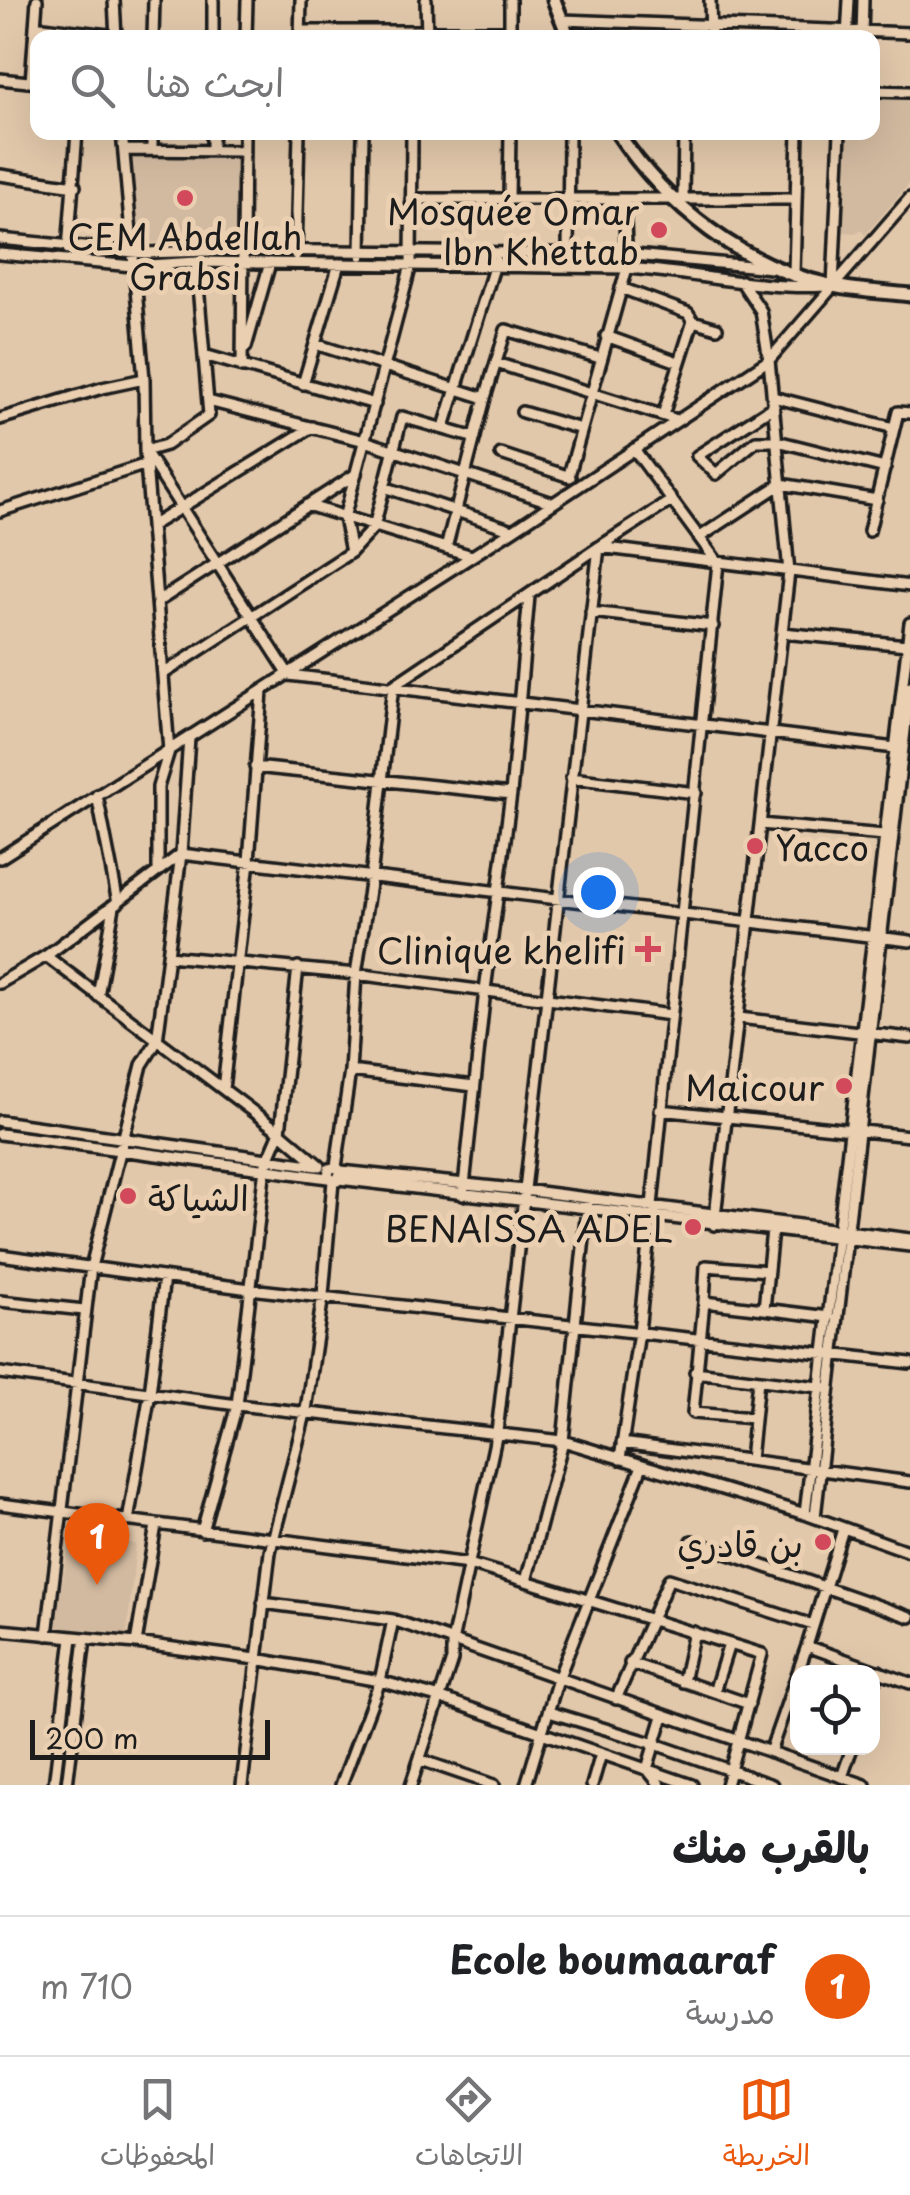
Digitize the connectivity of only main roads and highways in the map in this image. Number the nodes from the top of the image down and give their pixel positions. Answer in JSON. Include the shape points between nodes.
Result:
{"nodes":[{"id":1,"x":554,"y":0,"type":"edge"},
{"id":2,"x":566,"y":30,"type":"edge"},
{"id":3,"x":625,"y":140,"type":"edge"},
{"id":4,"x":910,"y":295,"type":"edge"}],
"edges":[{"from":1,"to":2,"type":"main road"},
{"from":3,"to":4,"type":"main road","via":[[700,224],[742,251],[833,286]]}]}
